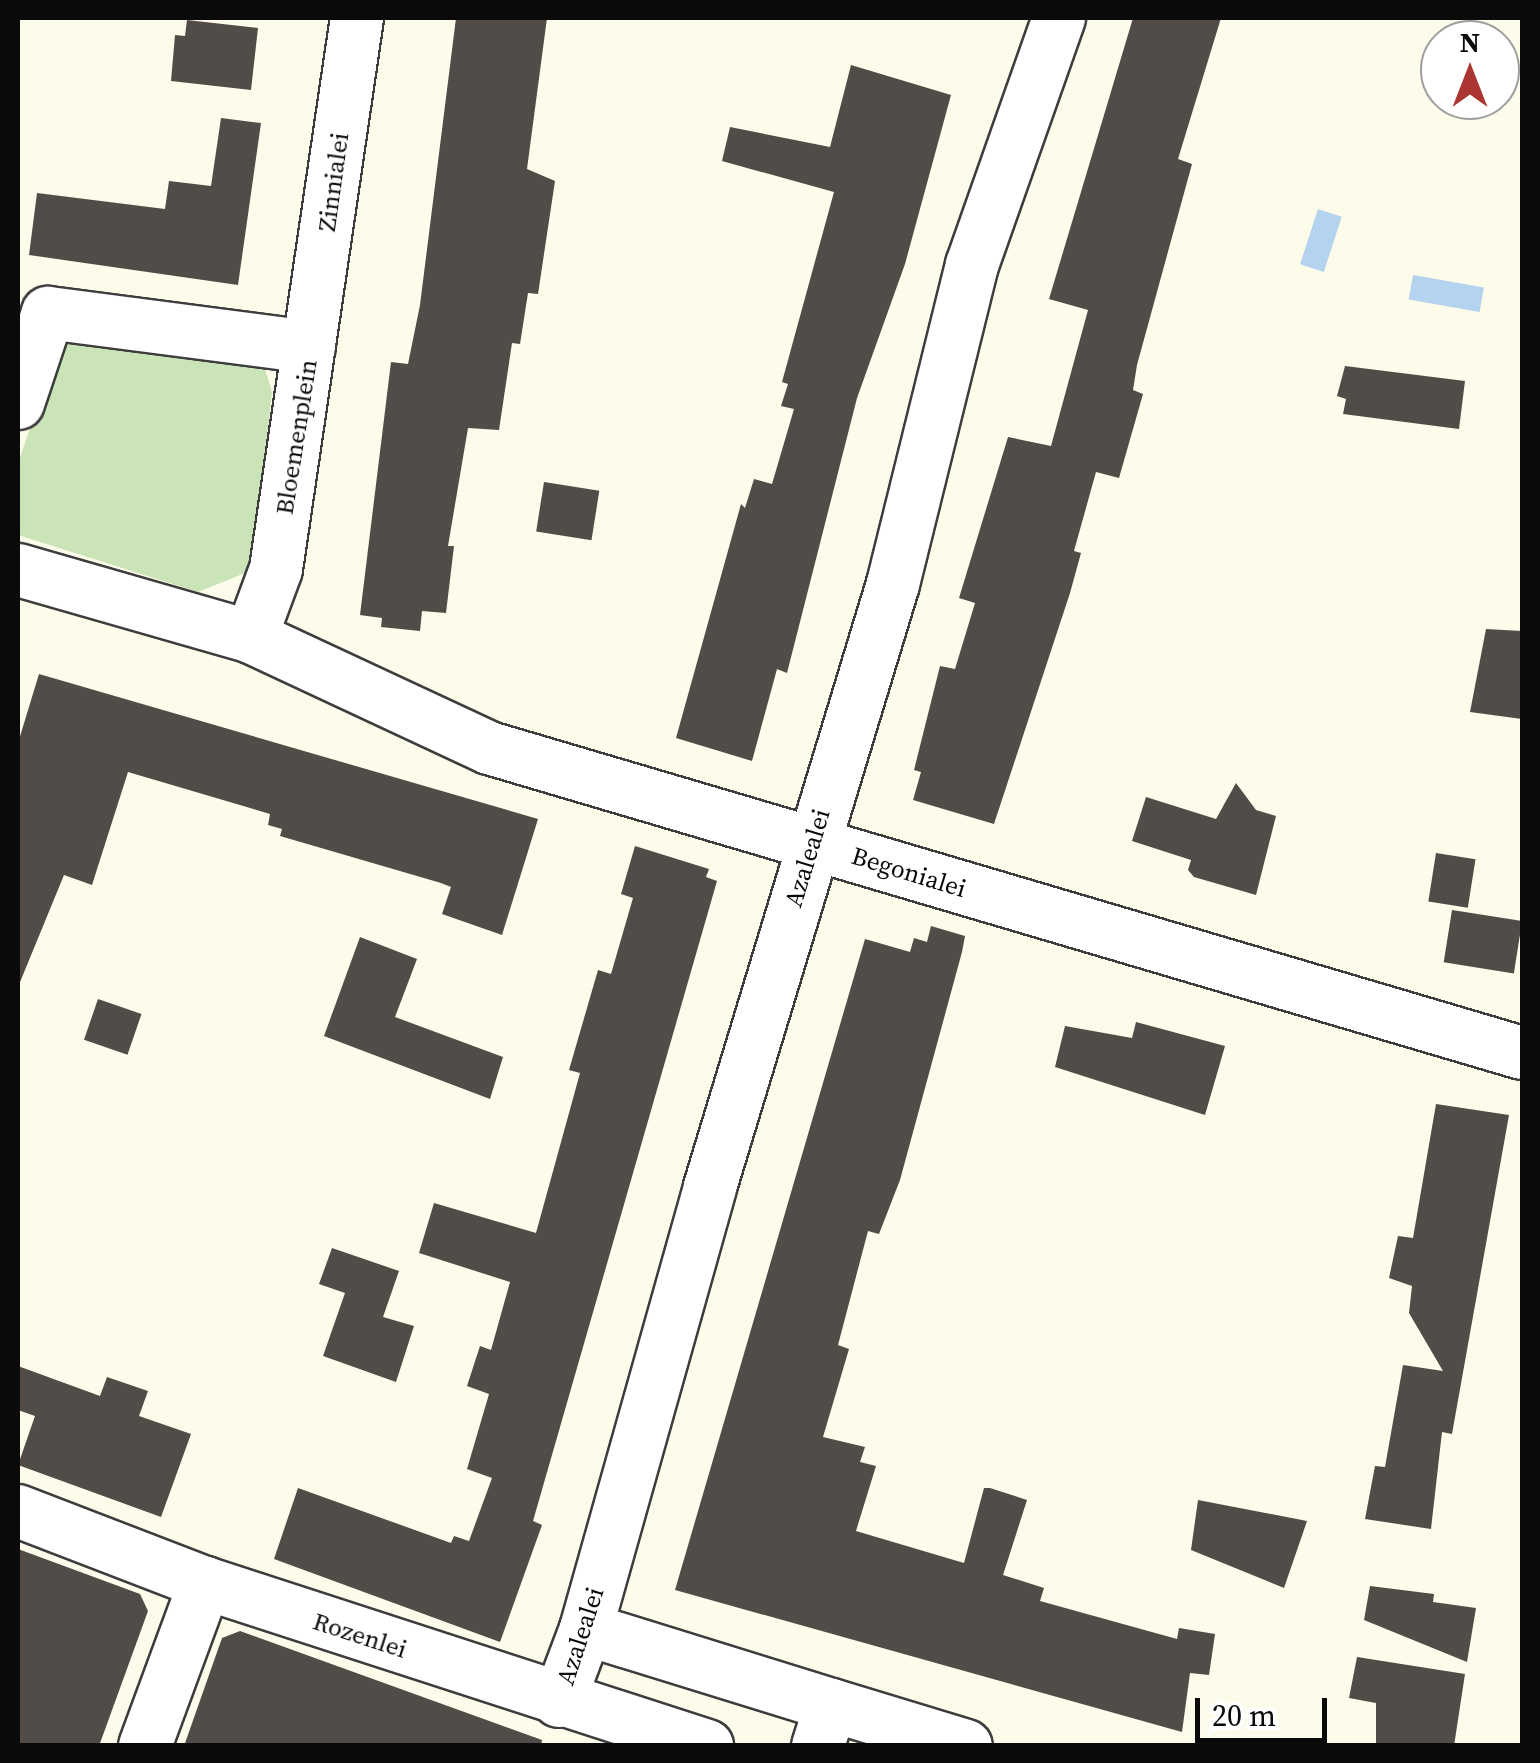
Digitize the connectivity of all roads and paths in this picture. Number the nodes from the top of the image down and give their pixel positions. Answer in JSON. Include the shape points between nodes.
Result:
{"nodes":[{"id":1,"x":357,"y":18,"type":"edge"},
{"id":2,"x":1058,"y":18,"type":"edge"},
{"id":3,"x":309,"y":347,"type":"junction"},
{"id":4,"x":18,"y":403,"type":"edge"},
{"id":5,"x":18,"y":570,"type":"edge"},
{"id":6,"x":250,"y":637,"type":"junction"},
{"id":7,"x":811,"y":842,"type":"junction"},
{"id":8,"x":1522,"y":1054,"type":"edge"},
{"id":9,"x":18,"y":1511,"type":"edge"},
{"id":10,"x":205,"y":1584,"type":"junction"},
{"id":11,"x":586,"y":1629,"type":"junction"},
{"id":12,"x":559,"y":1701,"type":"junction"},
{"id":13,"x":825,"y":1725,"type":"edge"},
{"id":14,"x":145,"y":1746,"type":"edge"},
{"id":15,"x":706,"y":1746,"type":"edge"},
{"id":16,"x":966,"y":1746,"type":"edge"}],
"edges":[{"from":1,"to":3,"type":"street","name":"Zinnialei"},
{"from":2,"to":7,"type":"street","name":"Azalealei","via":[[972,264],[892,584]]},
{"from":3,"to":4,"type":"street","name":"Bloemenplein","via":[[48,313]]},
{"from":3,"to":6,"type":"street","name":"Bloemenplein","via":[[276,568]]},
{"from":5,"to":6,"type":"street"},
{"from":6,"to":7,"type":"street","name":"Begonialei","via":[[490,748]]},
{"from":7,"to":8,"type":"street","name":"Begonialei"},
{"from":7,"to":11,"type":"street","name":"Azalealei"},
{"from":9,"to":10,"type":"street","name":"Rozenlei"},
{"from":10,"to":12,"type":"street","name":"Rozenlei"},
{"from":10,"to":14,"type":"street"},
{"from":11,"to":12,"type":"street","name":"Azalealei"},
{"from":11,"to":13,"type":"street"},
{"from":12,"to":15,"type":"street","name":"Rozenlei"},
{"from":13,"to":16,"type":"street"}]}
